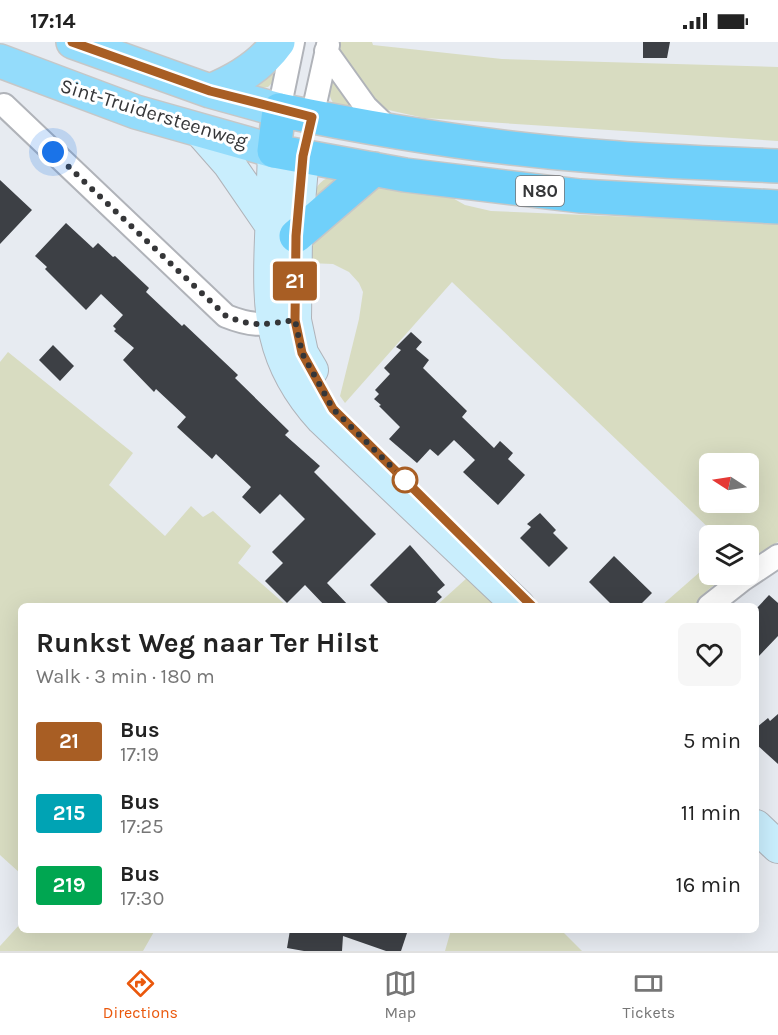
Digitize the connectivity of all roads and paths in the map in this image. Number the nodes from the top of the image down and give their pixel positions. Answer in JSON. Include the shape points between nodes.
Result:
{"nodes":[{"id":1,"x":73,"y":42,"type":"edge"},
{"id":2,"x":278,"y":42,"type":"edge"},
{"id":3,"x":293,"y":42,"type":"edge"},
{"id":4,"x":328,"y":46,"type":"edge"},
{"id":5,"x":0,"y":61,"type":"edge"},
{"id":6,"x":210,"y":91,"type":"junction"},
{"id":7,"x":4,"y":105,"type":"dead end"},
{"id":8,"x":279,"y":110,"type":"junction"},
{"id":9,"x":312,"y":117,"type":"junction"},
{"id":10,"x":200,"y":130,"type":"junction"},
{"id":11,"x":391,"y":131,"type":"junction"},
{"id":12,"x":289,"y":153,"type":"junction"},
{"id":13,"x":778,"y":166,"type":"edge"},
{"id":14,"x":374,"y":169,"type":"junction"},
{"id":15,"x":778,"y":207,"type":"edge"},
{"id":16,"x":284,"y":231,"type":"junction"},
{"id":17,"x":284,"y":322,"type":"junction"},
{"id":18,"x":778,"y":556,"type":"edge"},
{"id":19,"x":516,"y":603,"type":"edge"},
{"id":20,"x":529,"y":603,"type":"edge"},
{"id":21,"x":714,"y":603,"type":"edge"},
{"id":22,"x":759,"y":829,"type":"edge"},
{"id":23,"x":778,"y":847,"type":"edge"}],
"edges":[{"from":1,"to":6,"type":"main road","name":"Sint-Truidersteenweg","number":"N80"},
{"from":2,"to":6,"type":"main road","via":[[268,57],[236,80]]},
{"from":3,"to":8,"type":"street"},
{"from":4,"to":9,"type":"street"},
{"from":4,"to":11,"type":"street","via":[[366,107]]},
{"from":5,"to":10,"type":"main road","name":"Sint-Truidersteenweg","number":"N80","via":[[126,109]]},
{"from":6,"to":8,"type":"main road","name":"Sint-Truidersteenweg","number":"N80"},
{"from":7,"to":17,"type":"street","via":[[226,316],[263,325]]},
{"from":8,"to":9,"type":"highway","name":"Sint-Truidersteenweg","number":"N80"},
{"from":8,"to":12,"type":"highway","name":"Sint-Truidersteenweg"},
{"from":9,"to":11,"type":"highway","number":"N80"},
{"from":9,"to":12,"type":"highway","name":"Sint-Truidersteenweg"},
{"from":10,"to":12,"type":"main road","name":"Sint-Truidersteenweg","number":"N80"},
{"from":10,"to":16,"type":"main road"},
{"from":11,"to":13,"type":"highway","number":"N80","via":[[604,158]]},
{"from":12,"to":14,"type":"highway","number":"N80"},
{"from":12,"to":16,"type":"main road","name":"Sint-Truidersteenweg"},
{"from":14,"to":15,"type":"highway","number":"N80","via":[[580,196]]},
{"from":14,"to":16,"type":"highway"},
{"from":16,"to":17,"type":"main road","name":"Sint-Truidersteenweg"},
{"from":17,"to":19,"type":"main road","name":"Sint-Truidersteenweg","via":[[282,358],[308,404]]},
{"from":17,"to":20,"type":"main road","name":"Sint-Truidersteenweg","via":[[333,409]]},
{"from":18,"to":21,"type":"street"},
{"from":22,"to":23,"type":"main road"}]}
